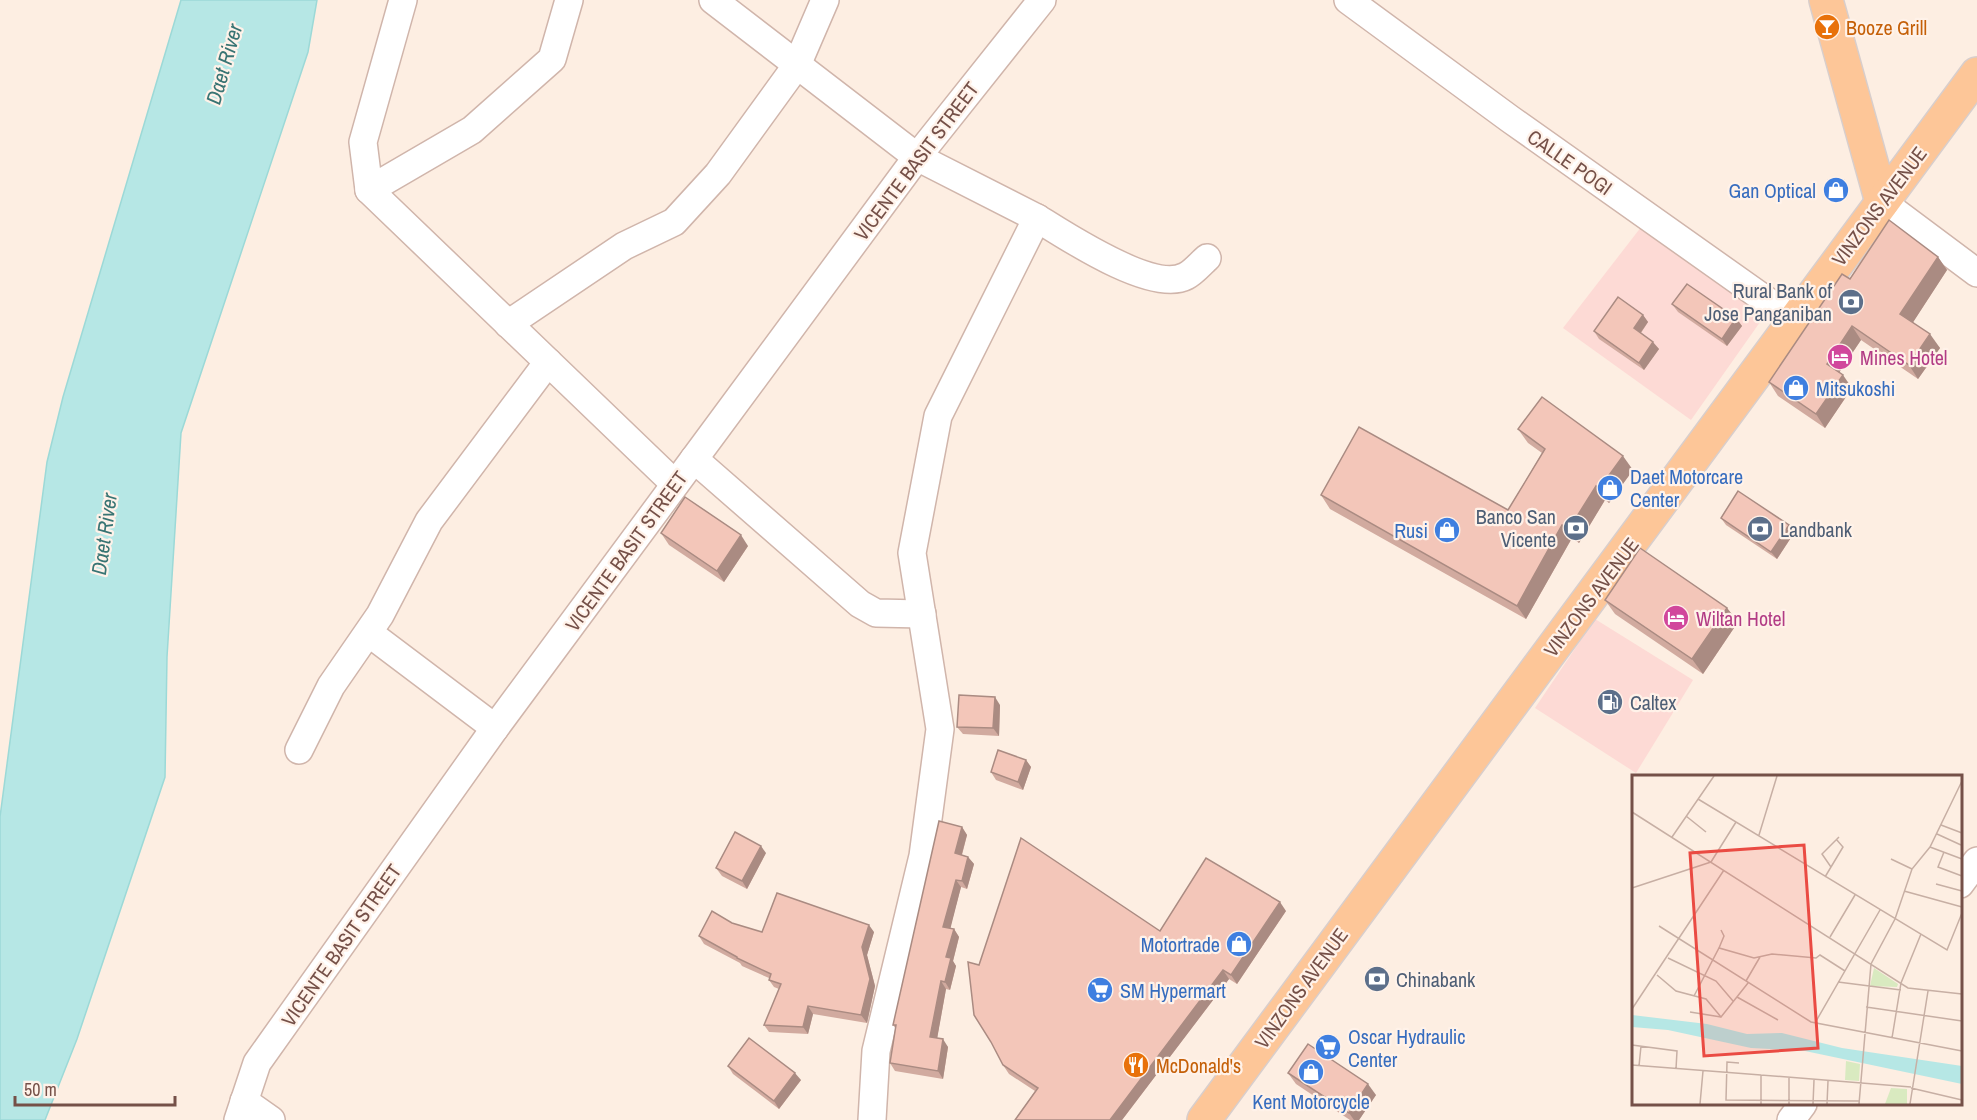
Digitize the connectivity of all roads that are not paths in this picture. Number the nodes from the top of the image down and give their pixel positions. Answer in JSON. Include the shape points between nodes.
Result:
{"nodes":[{"id":1,"x":404,"y":0,"type":"edge"},
{"id":2,"x":569,"y":0,"type":"edge"},
{"id":3,"x":713,"y":0,"type":"edge"},
{"id":4,"x":825,"y":0,"type":"edge"},
{"id":5,"x":1042,"y":0,"type":"edge"},
{"id":6,"x":1348,"y":0,"type":"edge"},
{"id":7,"x":1826,"y":0,"type":"edge"},
{"id":8,"x":797,"y":65,"type":"junction"},
{"id":9,"x":1977,"y":74,"type":"edge"},
{"id":10,"x":916,"y":157,"type":"junction"},
{"id":11,"x":369,"y":190,"type":"junction"},
{"id":12,"x":1882,"y":202,"type":"junction"},
{"id":13,"x":1036,"y":218,"type":"junction"},
{"id":14,"x":1207,"y":258,"type":"dead end"},
{"id":15,"x":1977,"y":273,"type":"edge"},
{"id":16,"x":1794,"y":321,"type":"junction"},
{"id":17,"x":508,"y":324,"type":"junction"},
{"id":18,"x":548,"y":362,"type":"junction"},
{"id":19,"x":694,"y":459,"type":"junction"},
{"id":20,"x":675,"y":484,"type":"junction"},
{"id":21,"x":922,"y":614,"type":"junction"},
{"id":22,"x":369,"y":633,"type":"junction"},
{"id":23,"x":495,"y":728,"type":"junction"},
{"id":24,"x":298,"y":750,"type":"dead end"},
{"id":25,"x":1977,"y":861,"type":"edge"},
{"id":26,"x":1962,"y":881,"type":"edge"},
{"id":27,"x":1802,"y":1105,"type":"edge"},
{"id":28,"x":241,"y":1111,"type":"edge"},
{"id":29,"x":271,"y":1120,"type":"edge"},
{"id":30,"x":872,"y":1120,"type":"edge"},
{"id":31,"x":1204,"y":1120,"type":"edge"},
{"id":32,"x":1791,"y":1120,"type":"edge"}],
"edges":[{"from":1,"to":11,"type":"street","via":[[363,142]]},
{"from":2,"to":11,"type":"street","via":[[552,59],[471,130]]},
{"from":3,"to":8,"type":"street"},
{"from":4,"to":8,"type":"street"},
{"from":5,"to":10,"type":"street","name":"VICENTE BASIT STREET"},
{"from":6,"to":16,"type":"street","name":"CALLE POGI"},
{"from":7,"to":12,"type":"main road"},
{"from":8,"to":10,"type":"street"},
{"from":8,"to":17,"type":"street","via":[[718,174],[674,222],[624,246]]},
{"from":9,"to":12,"type":"main road","name":"VINZONS AVENUE"},
{"from":10,"to":13,"type":"street"},
{"from":10,"to":19,"type":"street","name":"VICENTE BASIT STREET"},
{"from":11,"to":17,"type":"street"},
{"from":12,"to":15,"type":"street"},
{"from":12,"to":16,"type":"main road","name":"VINZONS AVENUE"},
{"from":13,"to":14,"type":"street","via":[[1100,256],[1149,276],[1186,276]]},
{"from":13,"to":21,"type":"street","via":[[938,416],[912,553]]},
{"from":16,"to":31,"type":"main road","name":"VINZONS AVENUE"},
{"from":17,"to":18,"type":"street"},
{"from":18,"to":20,"type":"street"},
{"from":18,"to":22,"type":"street","via":[[429,522]]},
{"from":19,"to":20,"type":"street","name":"VICENTE BASIT STREET"},
{"from":19,"to":21,"type":"street","via":[[860,604],[876,613]]},
{"from":20,"to":23,"type":"street","name":"VICENTE BASIT STREET"},
{"from":21,"to":30,"type":"street","via":[[940,729],[923,856],[876,1051]]},
{"from":22,"to":23,"type":"street"},
{"from":22,"to":24,"type":"street","via":[[331,686]]},
{"from":23,"to":28,"type":"street","name":"VICENTE BASIT STREET","via":[[257,1064]]},
{"from":25,"to":26,"type":"street"},
{"from":27,"to":32,"type":"street"},
{"from":28,"to":29,"type":"street"}]}
